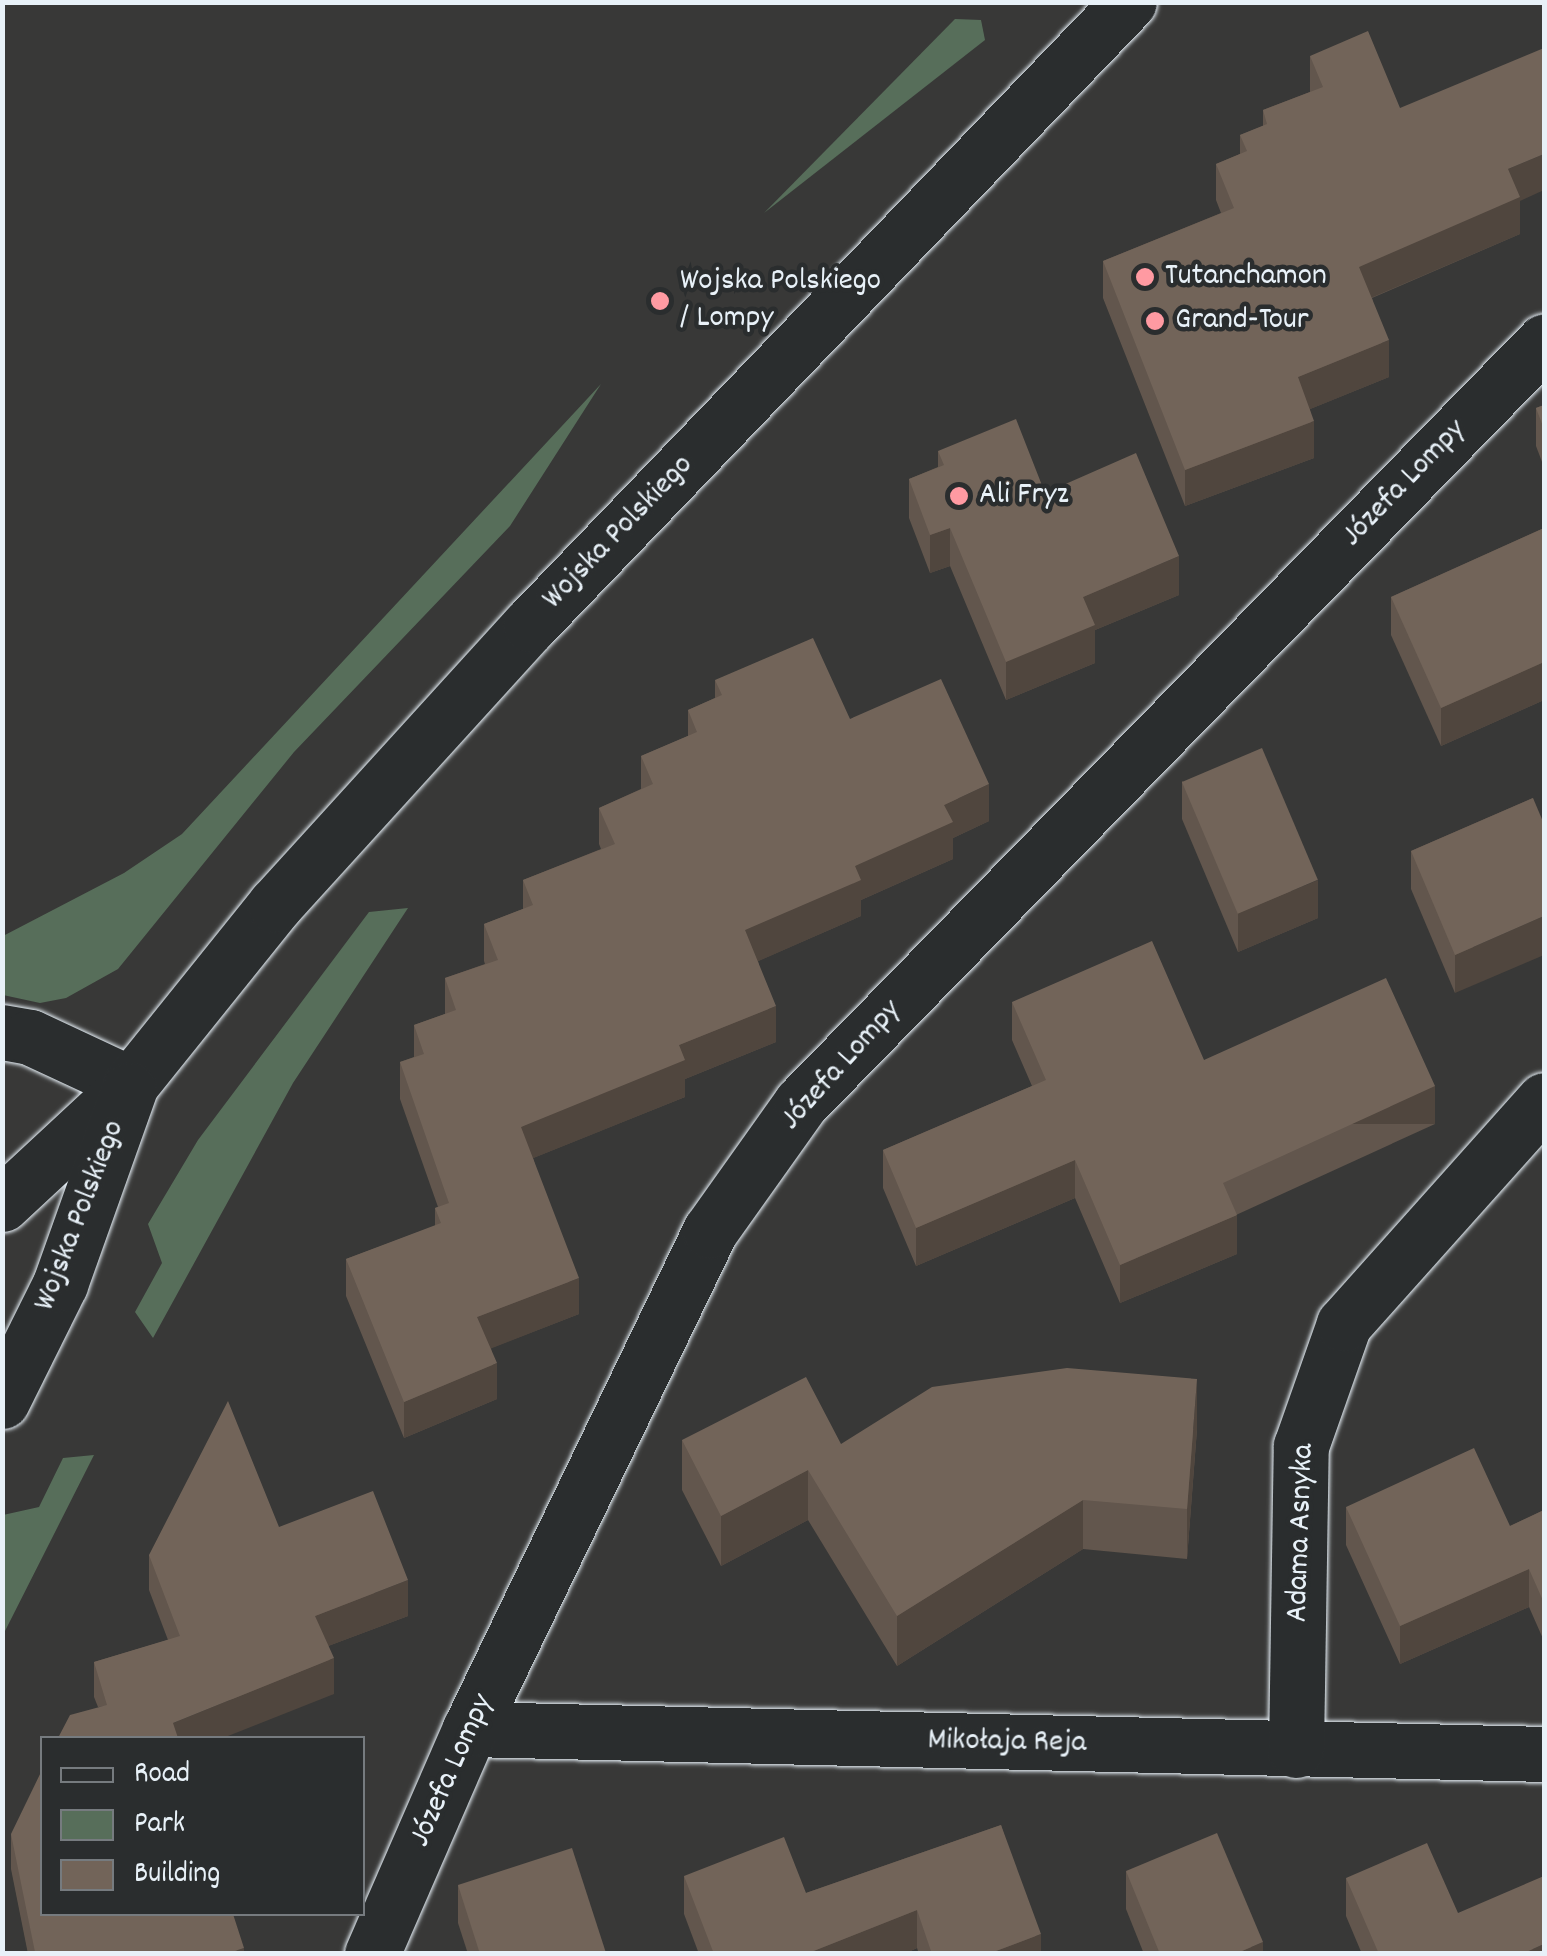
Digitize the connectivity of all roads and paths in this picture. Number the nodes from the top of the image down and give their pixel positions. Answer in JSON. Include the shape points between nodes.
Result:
{"nodes":[{"id":1,"x":1129,"y":2,"type":"edge"},
{"id":2,"x":1544,"y":342,"type":"edge"},
{"id":3,"x":2,"y":1032,"type":"edge"},
{"id":4,"x":131,"y":1084,"type":"junction"},
{"id":5,"x":1544,"y":1100,"type":"edge"},
{"id":6,"x":2,"y":1204,"type":"edge"},
{"id":7,"x":2,"y":1401,"type":"edge"},
{"id":8,"x":470,"y":1729,"type":"junction"},
{"id":9,"x":1296,"y":1750,"type":"junction"},
{"id":10,"x":1544,"y":1754,"type":"edge"},
{"id":11,"x":372,"y":1954,"type":"edge"}],
"edges":[{"from":1,"to":4,"type":"street","name":"Wojska Polskiego","via":[[503,655],[275,905]]},
{"from":2,"to":8,"type":"street","name":"Józefa Lompy","via":[[801,1104],[710,1230]]},
{"from":3,"to":4,"type":"street","via":[[30,1037]]},
{"from":4,"to":6,"type":"street","name":"Wojska Polskiego"},
{"from":4,"to":7,"type":"street","name":"Wojska Polskiego","via":[[60,1284]]},
{"from":5,"to":9,"type":"street","name":"Adama Asnyka","via":[[1344,1324],[1301,1446]]},
{"from":8,"to":9,"type":"street","name":"Mikołaja Reja"},
{"from":8,"to":11,"type":"street","name":"Józefa Lompy"},
{"from":9,"to":10,"type":"street","name":"Mikołaja Reja"}]}
